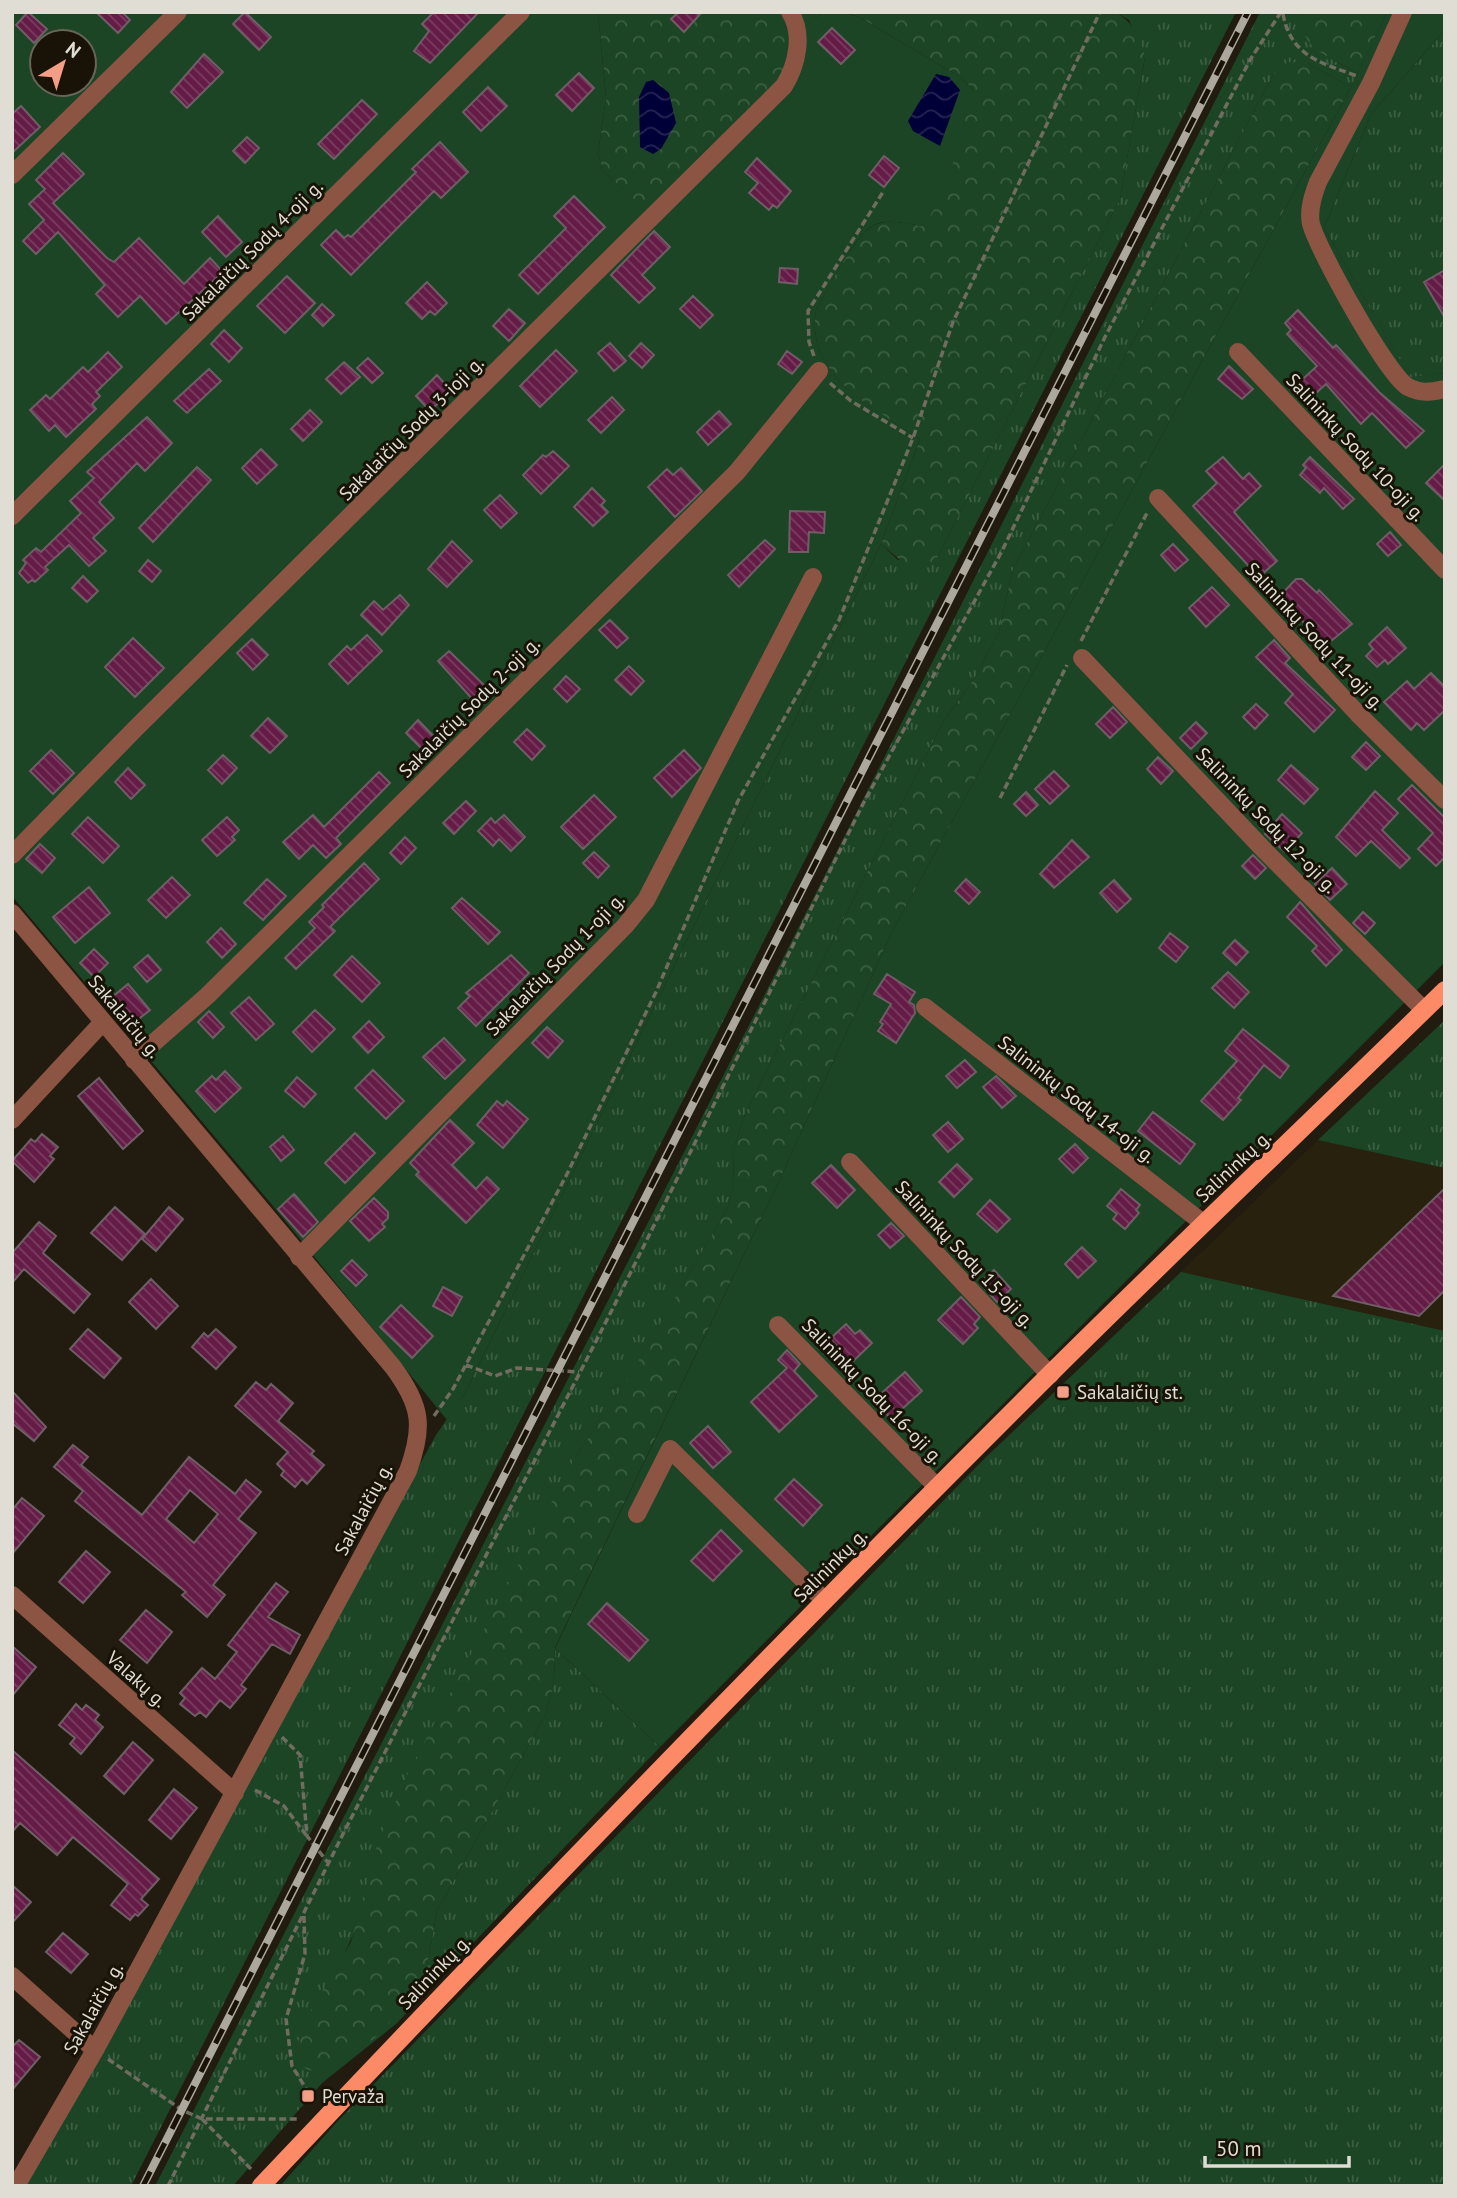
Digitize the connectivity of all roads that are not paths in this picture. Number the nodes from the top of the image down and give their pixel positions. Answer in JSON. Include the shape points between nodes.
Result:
{"nodes":[{"id":1,"x":178,"y":12,"type":"edge"},
{"id":2,"x":521,"y":12,"type":"edge"},
{"id":3,"x":790,"y":12,"type":"edge"},
{"id":4,"x":1403,"y":12,"type":"edge"},
{"id":5,"x":12,"y":175,"type":"edge"},
{"id":6,"x":1238,"y":352,"type":"dead end"},
{"id":7,"x":820,"y":371,"type":"road end"},
{"id":8,"x":1445,"y":389,"type":"edge"},
{"id":9,"x":1158,"y":498,"type":"dead end"},
{"id":10,"x":12,"y":516,"type":"edge"},
{"id":11,"x":1445,"y":570,"type":"edge"},
{"id":12,"x":813,"y":577,"type":"dead end"},
{"id":13,"x":1082,"y":658,"type":"dead end"},
{"id":14,"x":1445,"y":800,"type":"edge"},
{"id":15,"x":12,"y":855,"type":"edge"},
{"id":16,"x":12,"y":913,"type":"edge"},
{"id":17,"x":1445,"y":990,"type":"edge"},
{"id":18,"x":925,"y":1007,"type":"dead end"},
{"id":19,"x":1424,"y":1010,"type":"junction"},
{"id":20,"x":103,"y":1022,"type":"junction"},
{"id":21,"x":134,"y":1060,"type":"junction"},
{"id":22,"x":12,"y":1120,"type":"edge"},
{"id":23,"x":850,"y":1162,"type":"dead end"},
{"id":24,"x":1203,"y":1223,"type":"junction"},
{"id":25,"x":299,"y":1257,"type":"junction"},
{"id":26,"x":778,"y":1325,"type":"dead end"},
{"id":27,"x":1050,"y":1374,"type":"junction"},
{"id":28,"x":937,"y":1487,"type":"junction"},
{"id":29,"x":637,"y":1514,"type":"dead end"},
{"id":30,"x":12,"y":1595,"type":"edge"},
{"id":31,"x":824,"y":1601,"type":"junction"},
{"id":32,"x":238,"y":1788,"type":"junction"},
{"id":33,"x":12,"y":1976,"type":"edge"},
{"id":34,"x":95,"y":2050,"type":"junction"},
{"id":35,"x":263,"y":2184,"type":"edge"},
{"id":36,"x":16,"y":2186,"type":"edge"}],
"edges":[{"from":1,"to":5,"type":"street"},
{"from":2,"to":10,"type":"street","name":"Sakalaičių Sodų 4-oji g."},
{"from":3,"to":15,"type":"street","name":"Sakalaičių Sodų 3-ioji g.","via":[[798,34],[791,74],[784,86]]},
{"from":4,"to":8,"type":"street","via":[[1318,182],[1310,221],[1319,248],[1388,364],[1405,385],[1424,394]]},
{"from":6,"to":11,"type":"street","name":"Salininkų Sodų 10-oji g."},
{"from":7,"to":21,"type":"street","name":"Sakalaičių Sodų 2-oji g.","via":[[737,472],[207,996]]},
{"from":9,"to":14,"type":"street","name":"Salininkų Sodų 11-oji g.","via":[[1358,714]]},
{"from":12,"to":25,"type":"street","name":"Sakalaičių Sodų 1-oji g.","via":[[646,900]]},
{"from":13,"to":19,"type":"street","name":"Salininkų Sodų 12-oji g."},
{"from":16,"to":20,"type":"street","name":"Sakalaičių g."},
{"from":17,"to":19,"type":"main road","name":"Salininkų g."},
{"from":18,"to":24,"type":"street","name":"Salininkų Sodų 14-oji g."},
{"from":19,"to":24,"type":"main road","name":"Salininkų g."},
{"from":20,"to":21,"type":"street","name":"Sakalaičių g."},
{"from":20,"to":22,"type":"street"},
{"from":21,"to":25,"type":"street","name":"Sakalaičių g."},
{"from":23,"to":27,"type":"street","name":"Salininkų Sodų 15-oji g."},
{"from":24,"to":27,"type":"main road","name":"Salininkų g."},
{"from":25,"to":32,"type":"street","name":"Sakalaičių g.","via":[[406,1385],[419,1421],[408,1471]]},
{"from":26,"to":28,"type":"street","name":"Salininkų Sodų 16-oji g."},
{"from":27,"to":28,"type":"main road","name":"Salininkų g."},
{"from":28,"to":31,"type":"main road","name":"Salininkų g."},
{"from":29,"to":31,"type":"street","via":[[670,1449]]},
{"from":30,"to":32,"type":"street","name":"Valakų g."},
{"from":31,"to":35,"type":"main road","name":"Salininkų g."},
{"from":32,"to":34,"type":"street","name":"Sakalaičių g."},
{"from":33,"to":34,"type":"street"},
{"from":34,"to":36,"type":"street","name":"Sakalaičių g."}]}
